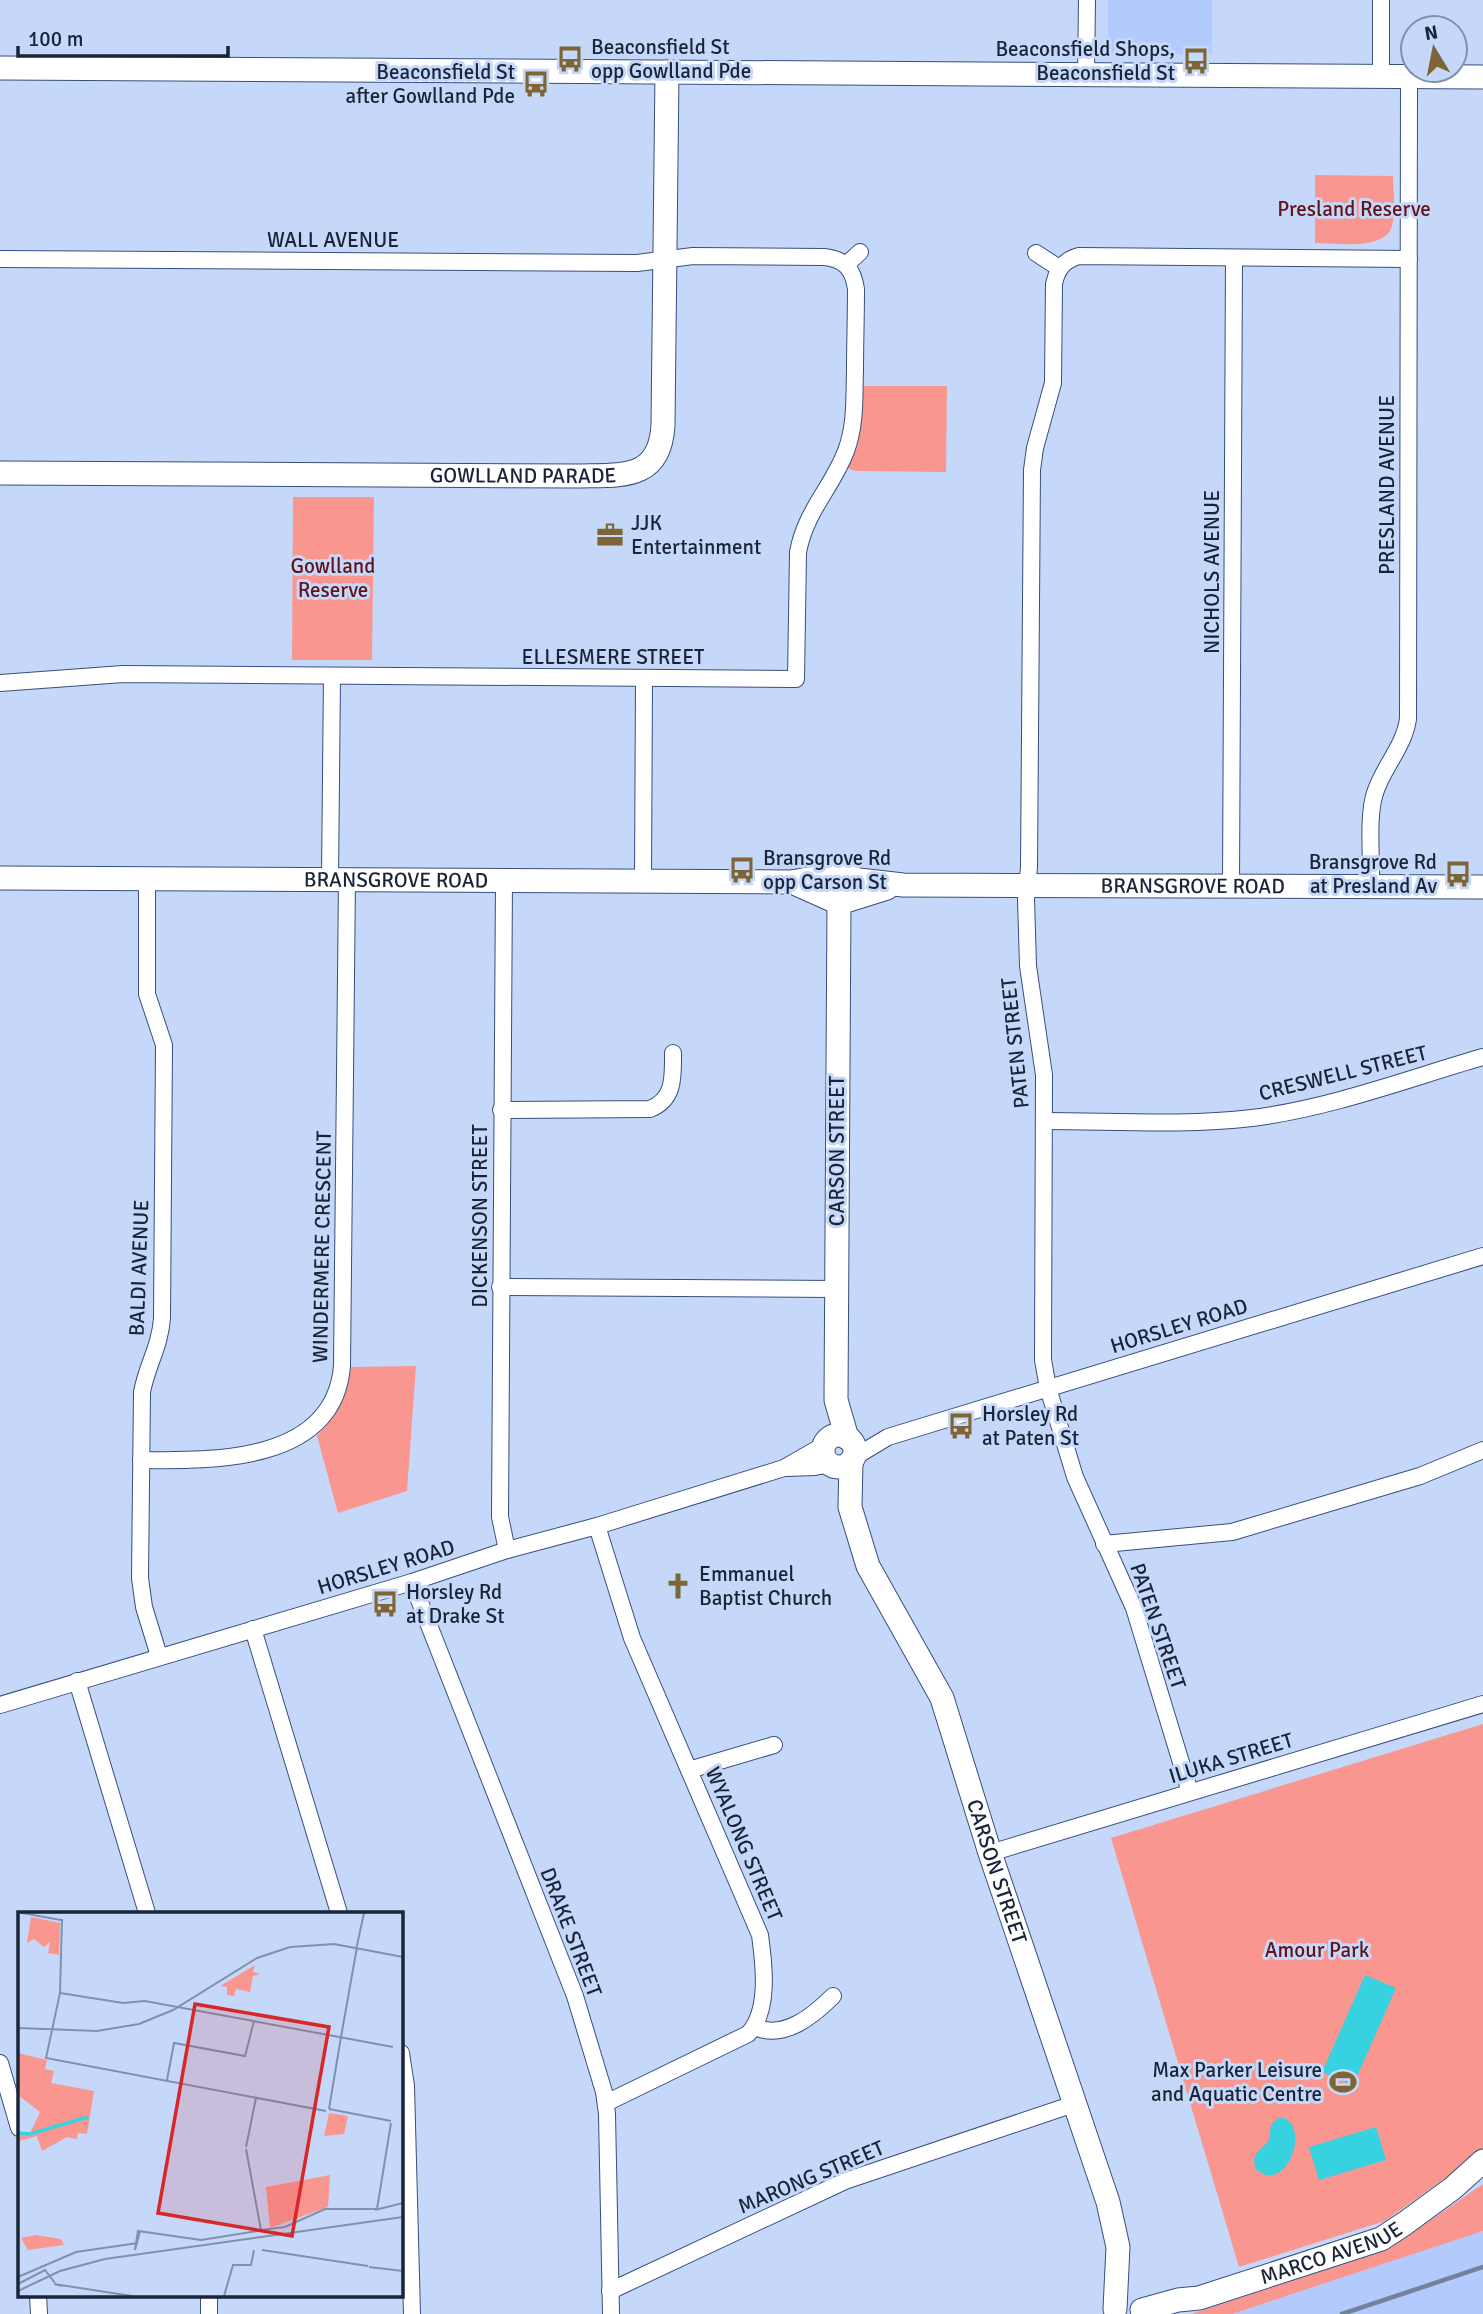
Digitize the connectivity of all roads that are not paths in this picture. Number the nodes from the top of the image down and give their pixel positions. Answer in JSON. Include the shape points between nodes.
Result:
{"nodes":[{"id":1,"x":1087,"y":0,"type":"edge"},
{"id":2,"x":1381,"y":0,"type":"edge"},
{"id":3,"x":0,"y":68,"type":"edge"},
{"id":4,"x":667,"y":72,"type":"junction"},
{"id":5,"x":1086,"y":74,"type":"junction"},
{"id":6,"x":1381,"y":76,"type":"junction"},
{"id":7,"x":1399,"y":76,"type":"edge"},
{"id":8,"x":1409,"y":84,"type":"edge"},
{"id":9,"x":860,"y":252,"type":"dead end"},
{"id":10,"x":1036,"y":253,"type":"dead end"},
{"id":11,"x":0,"y":258,"type":"edge"},
{"id":12,"x":1234,"y":258,"type":"junction"},
{"id":13,"x":665,"y":259,"type":"junction"},
{"id":14,"x":1409,"y":259,"type":"junction"},
{"id":15,"x":847,"y":264,"type":"junction"},
{"id":16,"x":1059,"y":268,"type":"junction"},
{"id":17,"x":0,"y":473,"type":"edge"},
{"id":18,"x":332,"y":676,"type":"junction"},
{"id":19,"x":644,"y":679,"type":"junction"},
{"id":20,"x":0,"y":683,"type":"edge"},
{"id":21,"x":0,"y":878,"type":"edge"},
{"id":22,"x":147,"y":879,"type":"junction"},
{"id":23,"x":338,"y":879,"type":"junction"},
{"id":24,"x":504,"y":880,"type":"junction"},
{"id":25,"x":643,"y":880,"type":"junction"},
{"id":26,"x":1027,"y":884,"type":"junction"},
{"id":27,"x":1231,"y":885,"type":"junction"},
{"id":28,"x":1371,"y":886,"type":"junction"},
{"id":29,"x":1483,"y":887,"type":"edge"},
{"id":30,"x":839,"y":890,"type":"junction"},
{"id":31,"x":673,"y":1053,"type":"dead end"},
{"id":32,"x":1483,"y":1057,"type":"edge"},
{"id":33,"x":501,"y":1110,"type":"junction"},
{"id":34,"x":1044,"y":1121,"type":"junction"},
{"id":35,"x":1483,"y":1256,"type":"edge"},
{"id":36,"x":500,"y":1287,"type":"junction"},
{"id":37,"x":836,"y":1289,"type":"junction"},
{"id":38,"x":1048,"y":1388,"type":"junction"},
{"id":39,"x":1483,"y":1450,"type":"edge"},
{"id":40,"x":839,"y":1452,"type":"junction"},
{"id":41,"x":141,"y":1460,"type":"junction"},
{"id":42,"x":597,"y":1526,"type":"junction"},
{"id":43,"x":1104,"y":1544,"type":"junction"},
{"id":44,"x":507,"y":1550,"type":"junction"},
{"id":45,"x":412,"y":1582,"type":"junction"},
{"id":46,"x":253,"y":1629,"type":"junction"},
{"id":47,"x":159,"y":1656,"type":"junction"},
{"id":48,"x":77,"y":1681,"type":"junction"},
{"id":49,"x":0,"y":1704,"type":"edge"},
{"id":50,"x":1483,"y":1704,"type":"edge"},
{"id":51,"x":774,"y":1745,"type":"dead end"},
{"id":52,"x":689,"y":1770,"type":"junction"},
{"id":53,"x":1190,"y":1793,"type":"junction"},
{"id":54,"x":990,"y":1853,"type":"junction"},
{"id":55,"x":147,"y":1912,"type":"edge"},
{"id":56,"x":339,"y":1912,"type":"edge"},
{"id":57,"x":833,"y":1996,"type":"dead end"},
{"id":58,"x":755,"y":2027,"type":"junction"},
{"id":59,"x":402,"y":2058,"type":"edge"},
{"id":60,"x":0,"y":2063,"type":"edge"},
{"id":61,"x":606,"y":2103,"type":"junction"},
{"id":62,"x":1074,"y":2104,"type":"junction"},
{"id":63,"x":18,"y":2125,"type":"edge"},
{"id":64,"x":1483,"y":2161,"type":"edge"},
{"id":65,"x":1483,"y":2173,"type":"edge"},
{"id":66,"x":1453,"y":2188,"type":"junction"},
{"id":67,"x":1118,"y":2247,"type":"junction"},
{"id":68,"x":610,"y":2291,"type":"junction"},
{"id":69,"x":38,"y":2296,"type":"edge"},
{"id":70,"x":209,"y":2296,"type":"edge"},
{"id":71,"x":1199,"y":2298,"type":"junction"},
{"id":72,"x":1142,"y":2311,"type":"edge"},
{"id":73,"x":1114,"y":2312,"type":"edge"},
{"id":74,"x":39,"y":2314,"type":"edge"},
{"id":75,"x":209,"y":2314,"type":"edge"},
{"id":76,"x":412,"y":2314,"type":"edge"},
{"id":77,"x":611,"y":2314,"type":"edge"},
{"id":78,"x":1173,"y":2314,"type":"edge"}],
"edges":[{"from":1,"to":5,"type":"street"},
{"from":2,"to":6,"type":"street"},
{"from":3,"to":4,"type":"street"},
{"from":4,"to":5,"type":"street"},
{"from":4,"to":13,"type":"street","name":"GOWLLAND PARADE"},
{"from":5,"to":6,"type":"street"},
{"from":6,"to":7,"type":"street"},
{"from":8,"to":14,"type":"street","name":"PRESLAND AVENUE"},
{"from":9,"to":15,"type":"street"},
{"from":10,"to":16,"type":"street"},
{"from":11,"to":13,"type":"street","name":"WALL AVENUE","via":[[637,263]]},
{"from":12,"to":14,"type":"street"},
{"from":12,"to":16,"type":"street","via":[[1079,256]]},
{"from":12,"to":27,"type":"street","name":"NICHOLS AVENUE"},
{"from":13,"to":15,"type":"street","via":[[824,257]]},
{"from":13,"to":17,"type":"street","name":"GOWLLAND PARADE","via":[[662,436],[653,459],[636,472],[579,476]]},
{"from":14,"to":28,"type":"street","name":"PRESLAND AVENUE","via":[[1408,719],[1373,800]]},
{"from":15,"to":19,"type":"street","name":"ELLESMERE STREET","via":[[856,289],[853,422],[845,453],[811,511],[801,538],[796,679]]},
{"from":16,"to":26,"type":"street","name":"PATEN STREET","via":[[1054,284],[1053,383],[1032,470]]},
{"from":18,"to":19,"type":"street","name":"ELLESMERE STREET"},
{"from":18,"to":20,"type":"street","name":"ELLESMERE STREET","via":[[105,674]]},
{"from":18,"to":23,"type":"street","name":"WINDERMERE CRESCENT"},
{"from":19,"to":25,"type":"street"},
{"from":21,"to":22,"type":"street","name":"BRANSGROVE ROAD"},
{"from":22,"to":23,"type":"street","name":"BRANSGROVE ROAD"},
{"from":22,"to":41,"type":"street","name":"BALDI AVENUE","via":[[147,994],[164,1054],[162,1318],[160,1340],[144,1380]]},
{"from":23,"to":24,"type":"street","name":"BRANSGROVE ROAD"},
{"from":23,"to":41,"type":"street","name":"WINDERMERE CRESCENT","via":[[342,1366],[338,1392],[315,1426],[281,1444],[224,1460]]},
{"from":24,"to":25,"type":"street","name":"BRANSGROVE ROAD"},
{"from":24,"to":33,"type":"street","name":"DICKENSON STREET"},
{"from":25,"to":30,"type":"street","name":"BRANSGROVE ROAD","via":[[792,882]]},
{"from":26,"to":27,"type":"street","name":"BRANSGROVE ROAD"},
{"from":26,"to":30,"type":"street","name":"BRANSGROVE ROAD"},
{"from":26,"to":34,"type":"street","name":"PATEN STREET","via":[[1028,966],[1043,1059]]},
{"from":27,"to":28,"type":"street","name":"BRANSGROVE ROAD"},
{"from":28,"to":29,"type":"street","name":"BRANSGROVE ROAD"},
{"from":30,"to":37,"type":"street","name":"CARSON STREET"},
{"from":31,"to":33,"type":"street","via":[[670,1091],[650,1109]]},
{"from":32,"to":34,"type":"street","name":"CRESWELL STREET","via":[[1315,1106],[1252,1118]]},
{"from":33,"to":36,"type":"street","name":"DICKENSON STREET"},
{"from":34,"to":38,"type":"street","name":"PATEN STREET","via":[[1042,1332]]},
{"from":35,"to":38,"type":"street","name":"HORSLEY ROAD"},
{"from":36,"to":37,"type":"street"},
{"from":36,"to":44,"type":"street","name":"DICKENSON STREET","via":[[500,1517]]},
{"from":37,"to":40,"type":"street","name":"CARSON STREET"},
{"from":38,"to":40,"type":"street","name":"HORSLEY ROAD"},
{"from":38,"to":43,"type":"street","name":"PATEN STREET","via":[[1079,1486]]},
{"from":39,"to":43,"type":"street","via":[[1420,1476],[1233,1532]]},
{"from":40,"to":42,"type":"street","name":"HORSLEY ROAD","via":[[815,1467],[784,1468]]},
{"from":40,"to":54,"type":"street","name":"CARSON STREET","via":[[850,1507],[873,1578],[942,1698]]},
{"from":41,"to":47,"type":"street","name":"BALDI AVENUE","via":[[142,1592]]},
{"from":42,"to":44,"type":"street","name":"HORSLEY ROAD"},
{"from":42,"to":52,"type":"street","name":"WYALONG STREET","via":[[632,1638]]},
{"from":43,"to":53,"type":"street","name":"PATEN STREET","via":[[1137,1618]]},
{"from":44,"to":45,"type":"street","name":"HORSLEY ROAD"},
{"from":45,"to":46,"type":"street","name":"HORSLEY ROAD"},
{"from":45,"to":61,"type":"street","name":"DRAKE STREET","via":[[575,1996]]},
{"from":46,"to":47,"type":"street","name":"HORSLEY ROAD"},
{"from":46,"to":56,"type":"street"},
{"from":47,"to":48,"type":"street","name":"HORSLEY ROAD"},
{"from":48,"to":49,"type":"street","name":"HORSLEY ROAD"},
{"from":48,"to":55,"type":"street"},
{"from":50,"to":53,"type":"street","name":"ILUKA STREET"},
{"from":51,"to":52,"type":"street"},
{"from":52,"to":58,"type":"street","name":"WYALONG STREET","via":[[760,1935],[763,1998]]},
{"from":53,"to":54,"type":"street","name":"ILUKA STREET"},
{"from":54,"to":62,"type":"street","name":"CARSON STREET"},
{"from":57,"to":58,"type":"street","via":[[813,2016],[789,2027],[772,2032]]},
{"from":58,"to":61,"type":"street","via":[[741,2039]]},
{"from":59,"to":76,"type":"street","via":[[407,2086]]},
{"from":60,"to":63,"type":"street"},
{"from":61,"to":68,"type":"street","name":"DRAKE STREET"},
{"from":62,"to":67,"type":"street","name":"CARSON STREET","via":[[1110,2209]]},
{"from":62,"to":68,"type":"street","name":"MARONG STREET","via":[[845,2181]]},
{"from":64,"to":66,"type":"street","name":"MARCO AVENUE"},
{"from":65,"to":66,"type":"street","name":"MARCO AVENUE"},
{"from":66,"to":71,"type":"street","name":"MARCO AVENUE","via":[[1371,2243]]},
{"from":67,"to":72,"type":"street","name":"CARSON STREET"},
{"from":67,"to":73,"type":"street","name":"CARSON STREET"},
{"from":68,"to":77,"type":"street","name":"DRAKE STREET"},
{"from":69,"to":74,"type":"street"},
{"from":70,"to":75,"type":"street"},
{"from":71,"to":72,"type":"street","name":"MARCO AVENUE"},
{"from":71,"to":78,"type":"street","name":"MARCO AVENUE"},
{"from":72,"to":73,"type":"street","name":"MARCO AVENUE","via":[[1127,2304]]}]}
